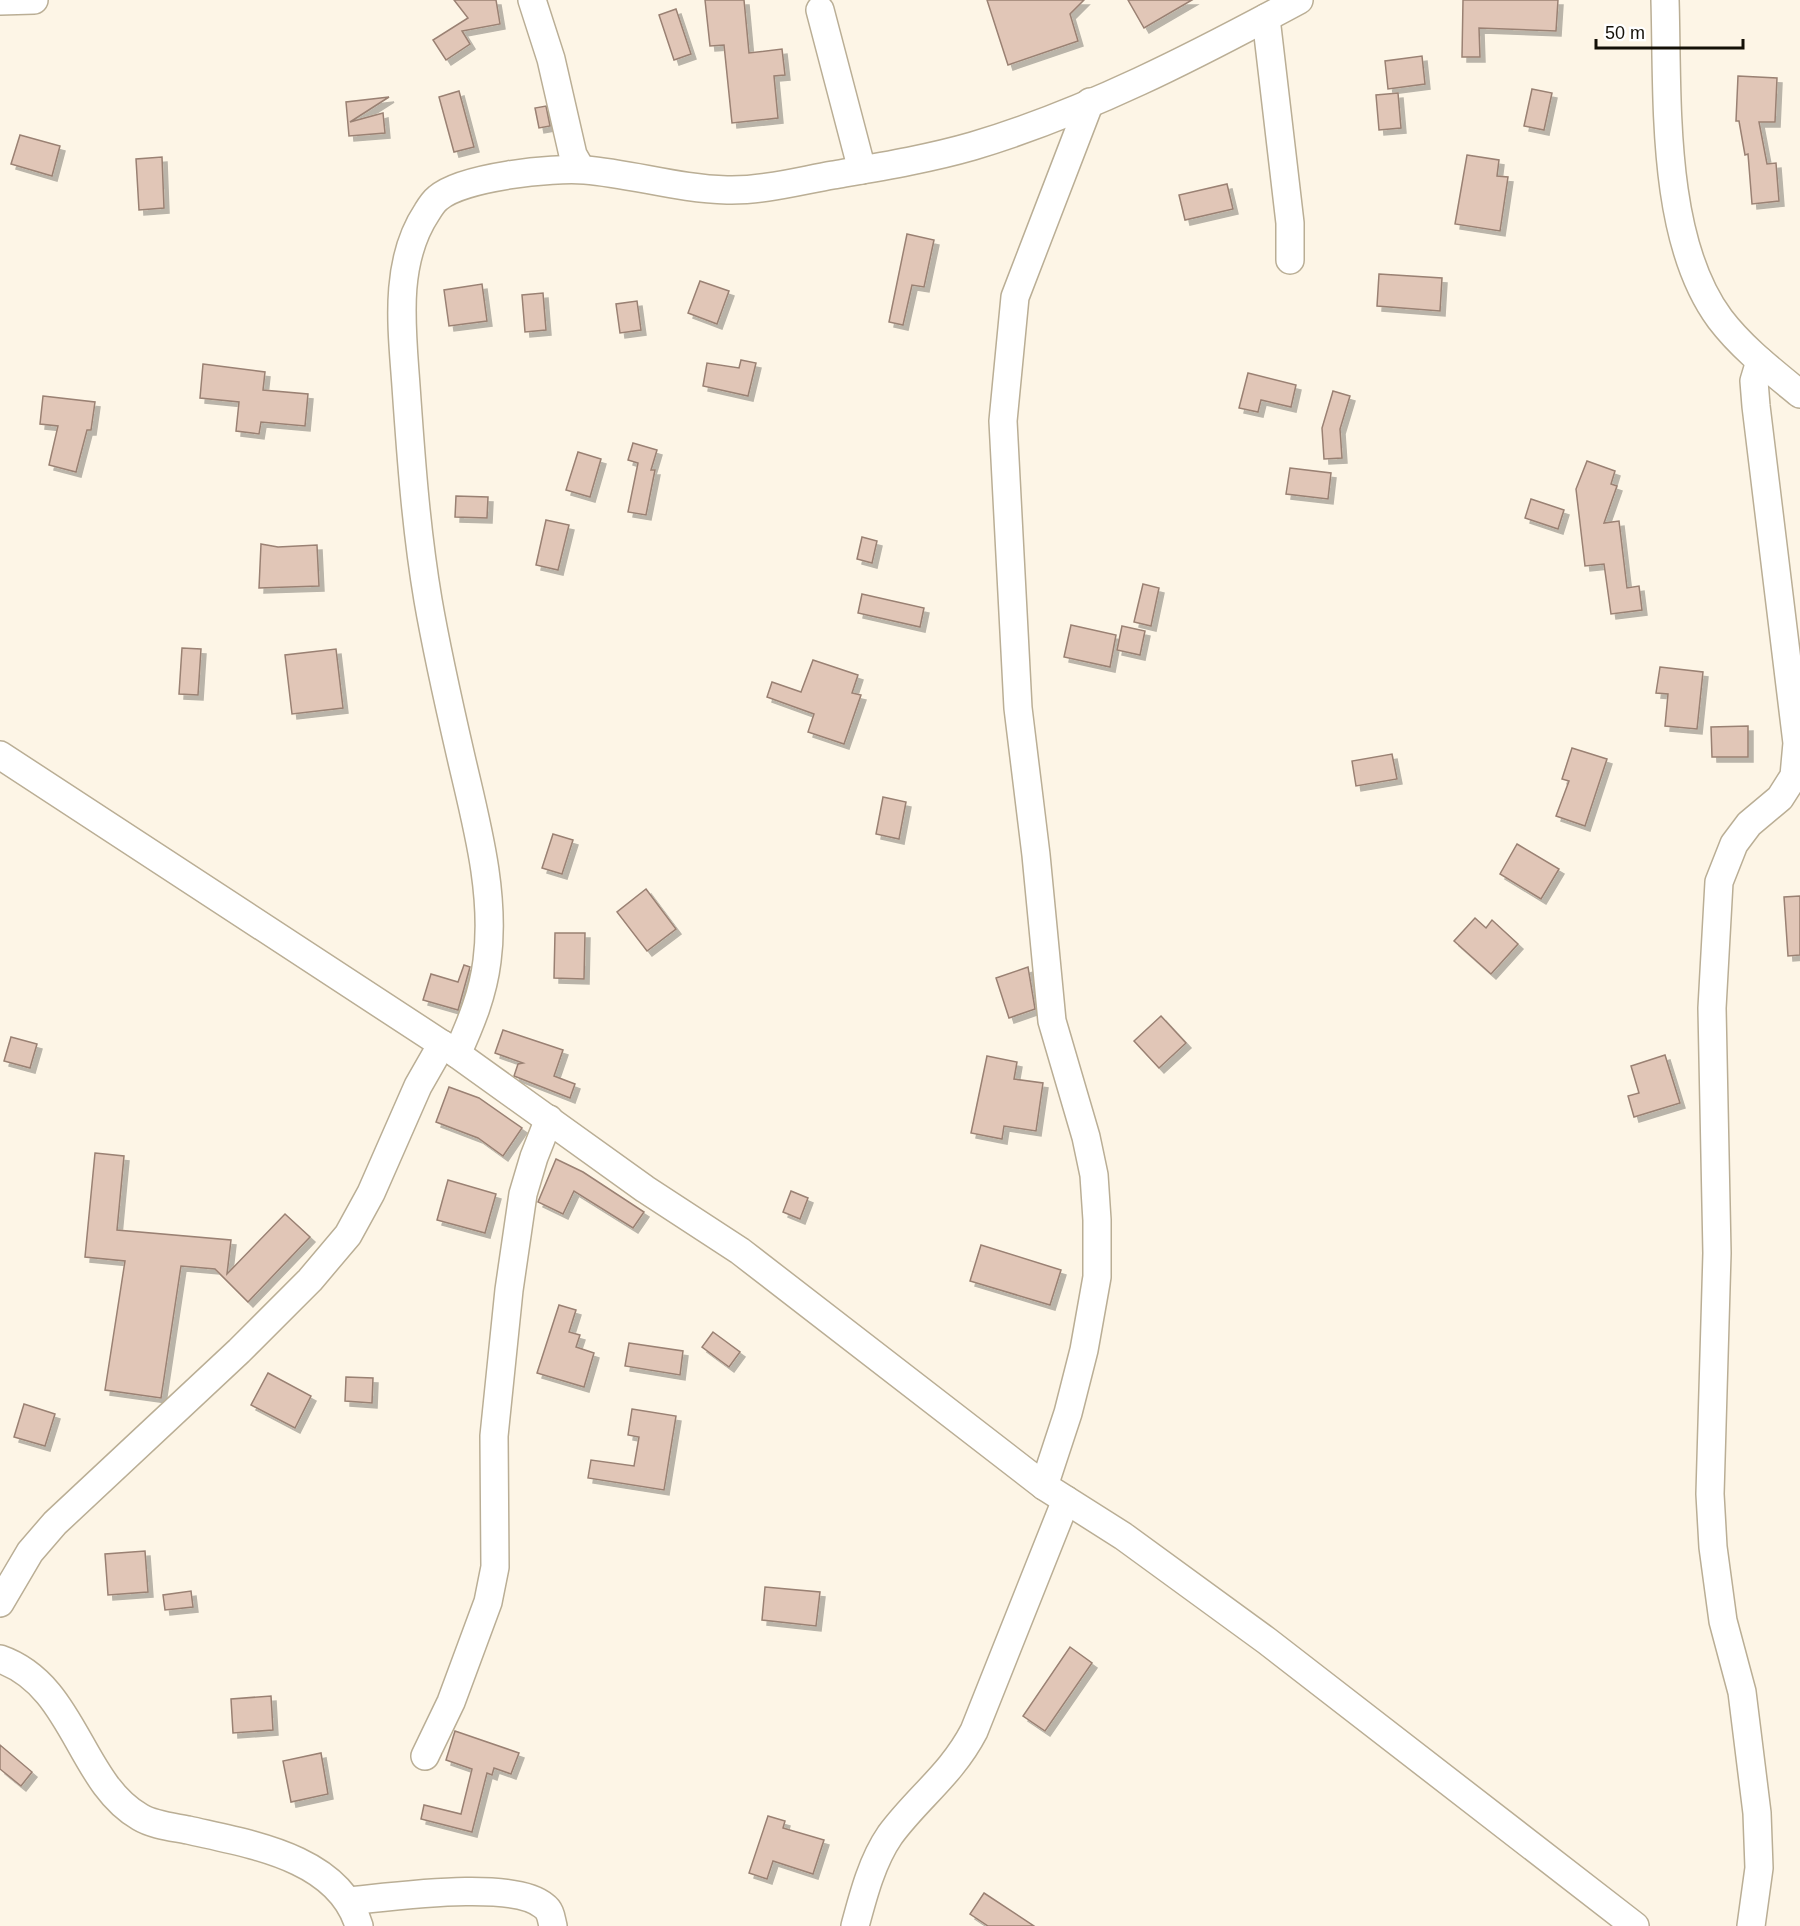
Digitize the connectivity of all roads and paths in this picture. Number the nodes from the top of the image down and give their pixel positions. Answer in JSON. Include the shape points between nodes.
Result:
{"nodes":[{"id":1,"x":34,"y":0,"type":"edge"},
{"id":2,"x":532,"y":0,"type":"edge"},
{"id":3,"x":1299,"y":0,"type":"edge"},
{"id":4,"x":1665,"y":0,"type":"edge"},
{"id":5,"x":0,"y":1,"type":"edge"},
{"id":6,"x":820,"y":10,"type":"dead end"},
{"id":7,"x":1266,"y":18,"type":"junction"},
{"id":8,"x":1089,"y":102,"type":"junction"},
{"id":9,"x":1043,"y":122,"type":"junction"},
{"id":10,"x":1071,"y":147,"type":"junction"},
{"id":11,"x":581,"y":169,"type":"junction"},
{"id":12,"x":862,"y":170,"type":"junction"},
{"id":13,"x":1290,"y":260,"type":"dead end"},
{"id":14,"x":1760,"y":361,"type":"junction"},
{"id":15,"x":1800,"y":394,"type":"edge"},
{"id":16,"x":0,"y":755,"type":"edge"},
{"id":17,"x":449,"y":1049,"type":"junction"},
{"id":18,"x":549,"y":1119,"type":"junction"},
{"id":19,"x":1055,"y":1493,"type":"junction"},
{"id":20,"x":0,"y":1603,"type":"edge"},
{"id":21,"x":0,"y":1659,"type":"edge"},
{"id":22,"x":425,"y":1756,"type":"dead end"},
{"id":23,"x":349,"y":1901,"type":"junction"},
{"id":24,"x":358,"y":1926,"type":"edge"},
{"id":25,"x":553,"y":1926,"type":"edge"},
{"id":26,"x":855,"y":1926,"type":"edge"},
{"id":27,"x":1635,"y":1926,"type":"edge"},
{"id":28,"x":1751,"y":1926,"type":"edge"}],
"edges":[{"from":1,"to":5,"type":"street"},
{"from":2,"to":11,"type":"street","via":[[551,59],[573,155]]},
{"from":3,"to":7,"type":"street"},
{"from":4,"to":14,"type":"street","via":[[1672,181],[1691,264],[1720,319]]},
{"from":6,"to":12,"type":"street"},
{"from":7,"to":8,"type":"street"},
{"from":7,"to":13,"type":"street","via":[[1290,223]]},
{"from":8,"to":9,"type":"street"},
{"from":8,"to":10,"type":"street"},
{"from":9,"to":10,"type":"street"},
{"from":9,"to":12,"type":"street","via":[[971,147]]},
{"from":10,"to":19,"type":"street","via":[[1015,297],[1003,421],[1018,708],[1052,1021],[1086,1137],[1097,1220],[1097,1276]]},
{"from":11,"to":12,"type":"street","via":[[732,190]]},
{"from":11,"to":17,"type":"street","via":[[489,178],[459,186],[439,197],[411,246],[402,284],[411,467],[428,599],[482,858],[488,913],[488,956],[482,991],[472,1021]]},
{"from":14,"to":15,"type":"street"},
{"from":14,"to":28,"type":"street","via":[[1754,381],[1756,406],[1797,743],[1796,762],[1794,776],[1780,798],[1749,824],[1734,844],[1719,882],[1712,1008],[1717,1253],[1710,1494],[1723,1621],[1742,1692],[1757,1813],[1759,1869]]},
{"from":16,"to":17,"type":"street"},
{"from":17,"to":18,"type":"street"},
{"from":17,"to":20,"type":"street","via":[[418,1086],[348,1235],[239,1352],[55,1523],[30,1552]]},
{"from":18,"to":19,"type":"street","via":[[645,1189],[740,1251]]},
{"from":18,"to":22,"type":"street","via":[[523,1194],[509,1290],[494,1436],[495,1567],[488,1602],[451,1702]]},
{"from":19,"to":26,"type":"street","via":[[974,1731],[961,1756],[889,1837],[874,1866]]},
{"from":19,"to":27,"type":"street","via":[[1123,1536],[1267,1641]]},
{"from":21,"to":23,"type":"street","via":[[39,1682],[102,1778],[126,1807],[141,1818],[231,1840],[294,1861],[317,1872]]},
{"from":23,"to":24,"type":"street"},
{"from":23,"to":25,"type":"street","via":[[498,1892],[525,1896],[543,1905],[551,1914]]}]}
